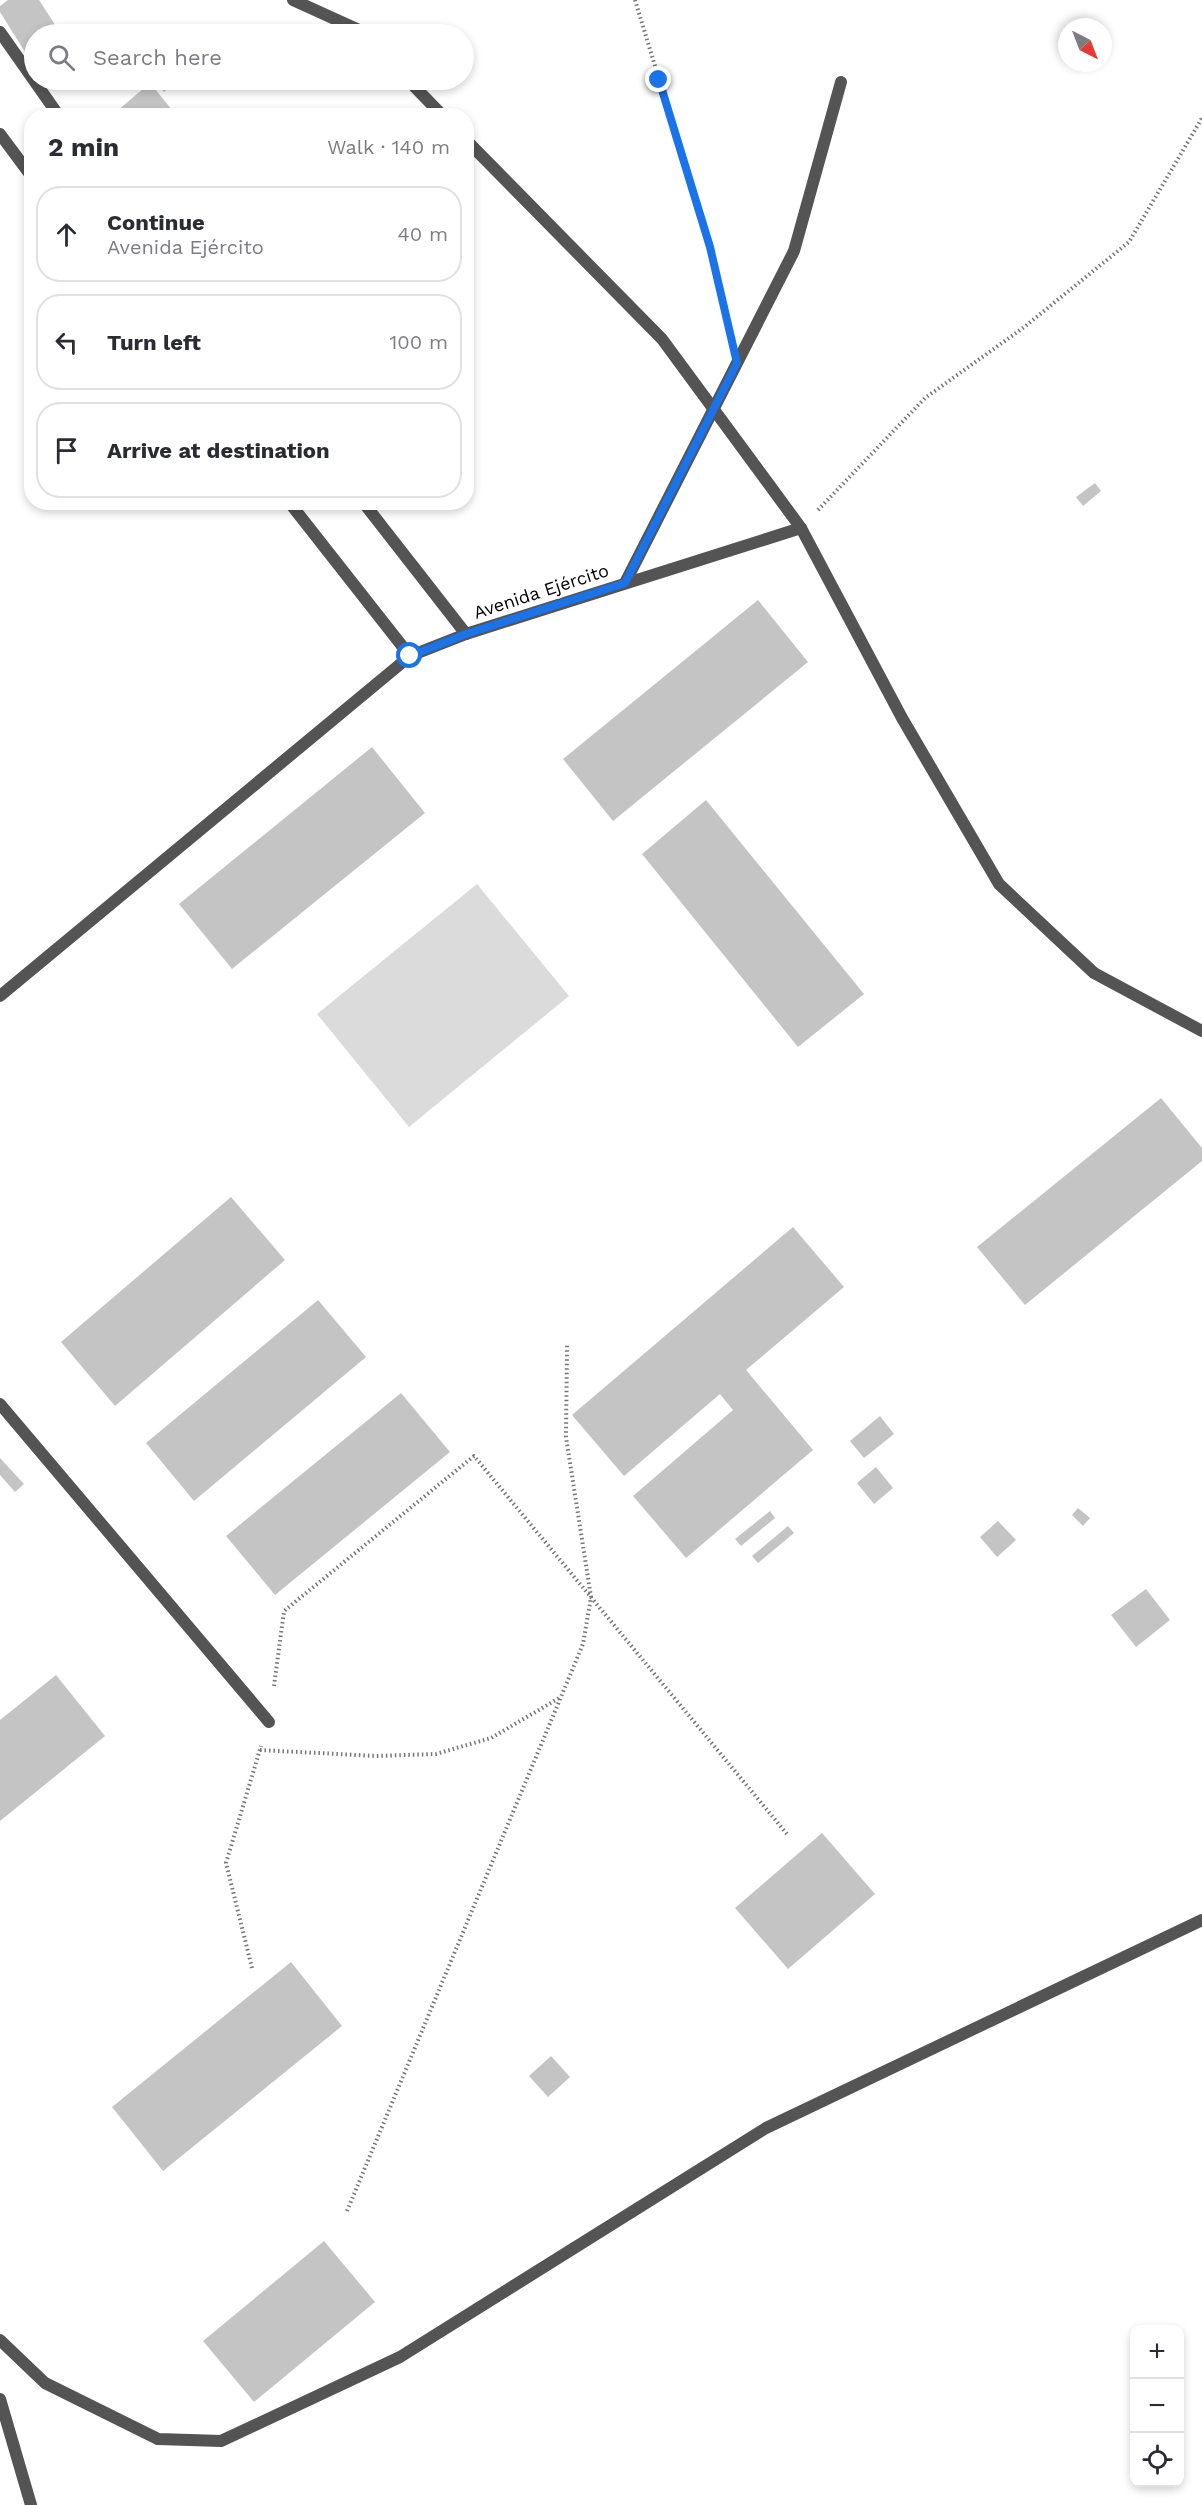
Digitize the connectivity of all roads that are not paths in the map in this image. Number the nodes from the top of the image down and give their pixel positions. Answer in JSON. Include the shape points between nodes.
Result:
{"nodes":[{"id":1,"x":293,"y":0,"type":"edge"},
{"id":2,"x":346,"y":24,"type":"edge"},
{"id":3,"x":0,"y":32,"type":"edge"},
{"id":4,"x":24,"y":66,"type":"edge"},
{"id":5,"x":841,"y":82,"type":"dead end"},
{"id":6,"x":41,"y":90,"type":"edge"},
{"id":7,"x":418,"y":90,"type":"edge"},
{"id":8,"x":53,"y":108,"type":"edge"},
{"id":9,"x":435,"y":108,"type":"edge"},
{"id":10,"x":0,"y":134,"type":"edge"},
{"id":11,"x":474,"y":148,"type":"edge"},
{"id":12,"x":24,"y":166,"type":"edge"},
{"id":13,"x":714,"y":409,"type":"junction"},
{"id":14,"x":295,"y":510,"type":"edge"},
{"id":15,"x":369,"y":510,"type":"edge"},
{"id":16,"x":801,"y":528,"type":"junction"},
{"id":17,"x":625,"y":583,"type":"junction"},
{"id":18,"x":466,"y":634,"type":"junction"},
{"id":19,"x":410,"y":656,"type":"junction"},
{"id":20,"x":0,"y":996,"type":"edge"},
{"id":21,"x":1202,"y":1031,"type":"edge"},
{"id":22,"x":0,"y":1404,"type":"edge"},
{"id":23,"x":269,"y":1722,"type":"road end"},
{"id":24,"x":1202,"y":1920,"type":"edge"},
{"id":25,"x":0,"y":2340,"type":"edge"},
{"id":26,"x":0,"y":2399,"type":"edge"},
{"id":27,"x":6,"y":2439,"type":"edge"},
{"id":28,"x":31,"y":2505,"type":"edge"}],
"edges":[{"from":1,"to":2,"type":"lane"},
{"from":3,"to":4,"type":"lane"},
{"from":5,"to":13,"type":"lane","via":[[794,251]]},
{"from":6,"to":8,"type":"lane"},
{"from":7,"to":9,"type":"lane"},
{"from":10,"to":12,"type":"lane"},
{"from":11,"to":13,"type":"lane","via":[[662,339]]},
{"from":13,"to":16,"type":"lane"},
{"from":13,"to":17,"type":"lane"},
{"from":14,"to":19,"type":"lane"},
{"from":15,"to":18,"type":"lane"},
{"from":16,"to":17,"type":"lane","name":"Avenida Ejército"},
{"from":16,"to":21,"type":"lane","via":[[902,718],[999,884],[1094,974]]},
{"from":17,"to":18,"type":"lane","name":"Avenida Ejército"},
{"from":18,"to":19,"type":"lane","name":"Avenida Ejército"},
{"from":19,"to":20,"type":"lane","name":"Avenida Ejército"},
{"from":22,"to":23,"type":"lane"},
{"from":24,"to":25,"type":"lane","via":[[766,2128],[400,2357],[221,2441],[158,2439],[45,2383]]},
{"from":26,"to":27,"type":"lane"},
{"from":27,"to":28,"type":"lane"}]}
